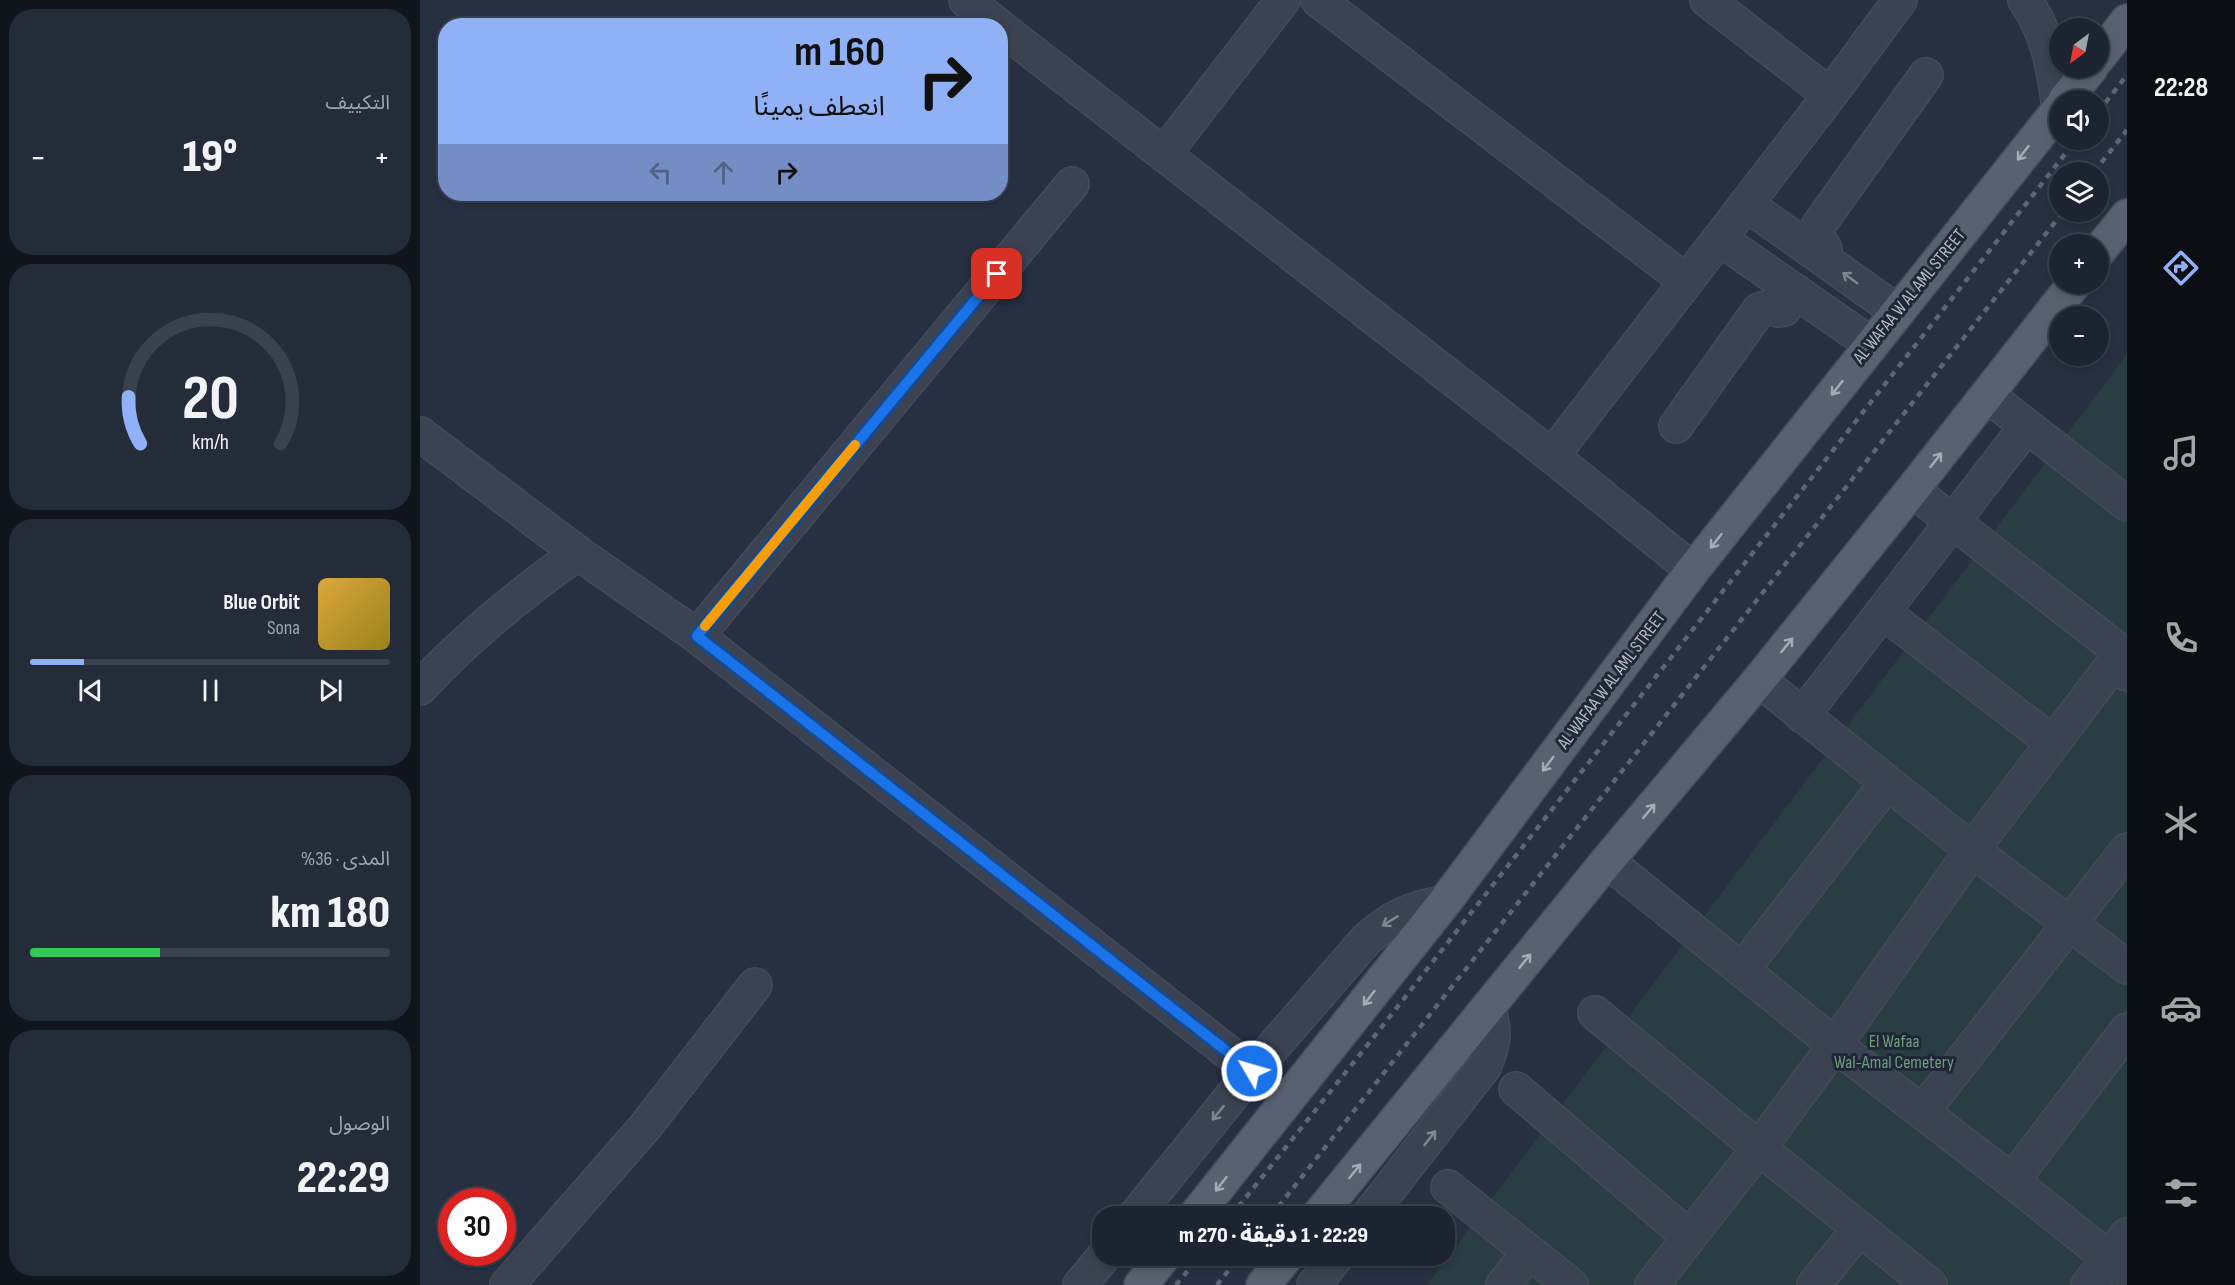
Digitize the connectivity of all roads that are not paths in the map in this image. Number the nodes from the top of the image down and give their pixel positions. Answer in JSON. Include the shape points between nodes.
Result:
{"nodes":[{"id":1,"x":966,"y":0,"type":"edge"},
{"id":2,"x":1282,"y":0,"type":"edge"},
{"id":3,"x":1318,"y":0,"type":"edge"},
{"id":4,"x":1707,"y":0,"type":"edge"},
{"id":5,"x":1900,"y":0,"type":"edge"},
{"id":6,"x":2025,"y":0,"type":"edge"},
{"id":7,"x":990,"y":18,"type":"edge"},
{"id":8,"x":2127,"y":21,"type":"edge"},
{"id":9,"x":1008,"y":32,"type":"edge"},
{"id":10,"x":2109,"y":44,"type":"edge"},
{"id":11,"x":1926,"y":75,"type":"dead end"},
{"id":12,"x":2083,"y":78,"type":"edge"},
{"id":13,"x":2056,"y":90,"type":"edge"},
{"id":14,"x":2073,"y":90,"type":"edge"},
{"id":15,"x":1830,"y":95,"type":"junction"},
{"id":16,"x":2049,"y":121,"type":"edge"},
{"id":17,"x":1164,"y":154,"type":"junction"},
{"id":18,"x":1072,"y":184,"type":"dead end"},
{"id":19,"x":1746,"y":204,"type":"junction"},
{"id":20,"x":1719,"y":239,"type":"junction"},
{"id":21,"x":1815,"y":253,"type":"junction"},
{"id":22,"x":1686,"y":281,"type":"junction"},
{"id":23,"x":1791,"y":288,"type":"junction"},
{"id":24,"x":2066,"y":294,"type":"edge"},
{"id":25,"x":1898,"y":312,"type":"junction"},
{"id":26,"x":1871,"y":344,"type":"junction"},
{"id":27,"x":1987,"y":395,"type":"junction"},
{"id":28,"x":1676,"y":426,"type":"dead end"},
{"id":29,"x":2026,"y":428,"type":"junction"},
{"id":30,"x":420,"y":434,"type":"edge"},
{"id":31,"x":1552,"y":456,"type":"junction"},
{"id":32,"x":1912,"y":490,"type":"junction"},
{"id":33,"x":2123,"y":492,"type":"edge"},
{"id":34,"x":1953,"y":522,"type":"junction"},
{"id":35,"x":578,"y":554,"type":"junction"},
{"id":36,"x":1693,"y":570,"type":"junction"},
{"id":37,"x":1883,"y":612,"type":"junction"},
{"id":38,"x":697,"y":636,"type":"junction"},
{"id":39,"x":2122,"y":660,"type":"edge"},
{"id":40,"x":1758,"y":680,"type":"junction"},
{"id":41,"x":420,"y":688,"type":"edge"},
{"id":42,"x":1802,"y":716,"type":"junction"},
{"id":43,"x":2053,"y":743,"type":"junction"},
{"id":44,"x":1887,"y":783,"type":"junction"},
{"id":45,"x":1972,"y":850,"type":"junction"},
{"id":46,"x":2127,"y":850,"type":"edge"},
{"id":47,"x":1607,"y":861,"type":"junction"},
{"id":48,"x":1444,"y":903,"type":"junction"},
{"id":49,"x":2068,"y":925,"type":"junction"},
{"id":50,"x":2127,"y":967,"type":"edge"},
{"id":51,"x":1742,"y":970,"type":"junction"},
{"id":52,"x":755,"y":985,"type":"dead end"},
{"id":53,"x":1488,"y":1007,"type":"junction"},
{"id":54,"x":1594,"y":1013,"type":"dead end"},
{"id":55,"x":2127,"y":1030,"type":"edge"},
{"id":56,"x":1835,"y":1045,"type":"junction"},
{"id":57,"x":1252,"y":1071,"type":"junction"},
{"id":58,"x":1516,"y":1089,"type":"dead end"},
{"id":59,"x":1923,"y":1111,"type":"junction"},
{"id":60,"x":1759,"y":1148,"type":"junction"},
{"id":61,"x":2013,"y":1181,"type":"junction"},
{"id":62,"x":1448,"y":1186,"type":"dead end"},
{"id":63,"x":1143,"y":1206,"type":"edge"},
{"id":64,"x":1203,"y":1206,"type":"edge"},
{"id":65,"x":1326,"y":1206,"type":"edge"},
{"id":66,"x":1376,"y":1206,"type":"edge"},
{"id":67,"x":1859,"y":1229,"type":"junction"},
{"id":68,"x":1689,"y":1237,"type":"junction"},
{"id":69,"x":1529,"y":1252,"type":"junction"},
{"id":70,"x":2121,"y":1255,"type":"edge"},
{"id":71,"x":1096,"y":1266,"type":"edge"},
{"id":72,"x":1156,"y":1266,"type":"edge"},
{"id":73,"x":1279,"y":1266,"type":"edge"},
{"id":74,"x":1329,"y":1266,"type":"edge"},
{"id":75,"x":507,"y":1285,"type":"edge"},
{"id":76,"x":1080,"y":1285,"type":"edge"},
{"id":77,"x":1141,"y":1285,"type":"edge"},
{"id":78,"x":1263,"y":1285,"type":"edge"},
{"id":79,"x":1314,"y":1285,"type":"edge"},
{"id":80,"x":1503,"y":1285,"type":"edge"},
{"id":81,"x":1571,"y":1285,"type":"edge"},
{"id":82,"x":1652,"y":1285,"type":"edge"},
{"id":83,"x":1814,"y":1285,"type":"edge"},
{"id":84,"x":1930,"y":1285,"type":"edge"},
{"id":85,"x":2088,"y":1285,"type":"edge"}],
"edges":[{"from":1,"to":7,"type":"street"},
{"from":2,"to":17,"type":"street"},
{"from":3,"to":22,"type":"street"},
{"from":4,"to":15,"type":"street"},
{"from":5,"to":15,"type":"street"},
{"from":6,"to":13,"type":"street","via":[[2043,32]]},
{"from":8,"to":10,"type":"main road"},
{"from":9,"to":17,"type":"street"},
{"from":11,"to":21,"type":"street","via":[[1818,226],[1817,236],[1825,249]]},
{"from":12,"to":14,"type":"main road"},
{"from":15,"to":19,"type":"street"},
{"from":16,"to":25,"type":"main road","name":"AL WAFAA W AL AML STREET","one_way":true},
{"from":17,"to":31,"type":"street"},
{"from":18,"to":38,"type":"street"},
{"from":19,"to":20,"type":"street"},
{"from":19,"to":21,"type":"street"},
{"from":20,"to":22,"type":"street"},
{"from":20,"to":23,"type":"street"},
{"from":21,"to":23,"type":"street"},
{"from":25,"to":21,"type":"street","one_way":true},
{"from":22,"to":31,"type":"street"},
{"from":23,"to":26,"type":"street"},
{"from":23,"to":28,"type":"street","via":[[1784,309],[1759,310]]},
{"from":24,"to":27,"type":"main road"},
{"from":25,"to":26,"type":"main road","name":"AL WAFAA W AL AML STREET"},
{"from":26,"to":36,"type":"main road","name":"AL WAFAA W AL AML STREET","one_way":true},
{"from":27,"to":29,"type":"street"},
{"from":32,"to":27,"type":"main road","one_way":true},
{"from":29,"to":33,"type":"street"},
{"from":29,"to":34,"type":"street"},
{"from":30,"to":35,"type":"street"},
{"from":31,"to":36,"type":"street"},
{"from":32,"to":34,"type":"street"},
{"from":40,"to":32,"type":"main road","one_way":true},
{"from":34,"to":37,"type":"street"},
{"from":34,"to":39,"type":"street"},
{"from":35,"to":38,"type":"street"},
{"from":35,"to":41,"type":"street","via":[[496,616]]},
{"from":36,"to":48,"type":"main road","name":"AL WAFAA W AL AML STREET","one_way":true},
{"from":37,"to":42,"type":"street"},
{"from":37,"to":43,"type":"street"},
{"from":38,"to":57,"type":"street"},
{"from":39,"to":43,"type":"street"},
{"from":40,"to":42,"type":"street"},
{"from":47,"to":40,"type":"main road","one_way":true},
{"from":42,"to":44,"type":"street"},
{"from":43,"to":45,"type":"street"},
{"from":44,"to":45,"type":"street"},
{"from":44,"to":51,"type":"street"},
{"from":45,"to":49,"type":"street"},
{"from":45,"to":56,"type":"street"},
{"from":46,"to":49,"type":"street"},
{"from":47,"to":51,"type":"street"},
{"from":53,"to":47,"type":"main road","one_way":true},
{"from":48,"to":57,"type":"street","one_way":true,"via":[[1404,913],[1383,924]]},
{"from":48,"to":64,"type":"main road","name":"AL WAFAA W AL AML STREET","one_way":true},
{"from":49,"to":50,"type":"street"},
{"from":49,"to":59,"type":"street"},
{"from":51,"to":56,"type":"street"},
{"from":52,"to":75,"type":"street","via":[[645,1127]]},
{"from":65,"to":53,"type":"main road","one_way":true},
{"from":66,"to":53,"type":"street","one_way":true,"via":[[1484,1067],[1493,1047],[1494,1024]]},
{"from":54,"to":60,"type":"street"},
{"from":55,"to":61,"type":"street"},
{"from":56,"to":59,"type":"street"},
{"from":56,"to":60,"type":"street"},
{"from":57,"to":63,"type":"street","one_way":true},
{"from":58,"to":68,"type":"street"},
{"from":59,"to":61,"type":"street"},
{"from":60,"to":67,"type":"street"},
{"from":60,"to":68,"type":"street"},
{"from":61,"to":70,"type":"street"},
{"from":62,"to":69,"type":"street"},
{"from":67,"to":83,"type":"street"},
{"from":67,"to":84,"type":"street"},
{"from":68,"to":82,"type":"street"},
{"from":69,"to":80,"type":"street"},
{"from":69,"to":81,"type":"street"},
{"from":70,"to":85,"type":"street"},
{"from":71,"to":76,"type":"street"},
{"from":72,"to":77,"type":"main road"},
{"from":73,"to":78,"type":"main road"},
{"from":74,"to":79,"type":"street"}]}
